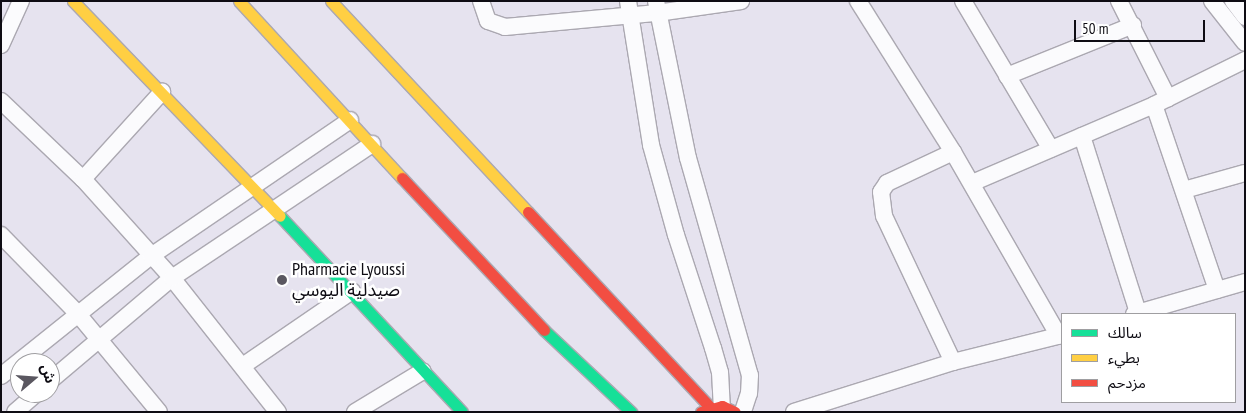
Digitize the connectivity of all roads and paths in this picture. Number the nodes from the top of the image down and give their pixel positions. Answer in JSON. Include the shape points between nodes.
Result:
{"nodes":[{"id":1,"x":21,"y":1,"type":"edge"},
{"id":2,"x":73,"y":1,"type":"edge"},
{"id":3,"x":239,"y":1,"type":"edge"},
{"id":4,"x":331,"y":1,"type":"edge"},
{"id":5,"x":480,"y":1,"type":"edge"},
{"id":6,"x":741,"y":1,"type":"edge"},
{"id":7,"x":858,"y":1,"type":"edge"},
{"id":8,"x":963,"y":1,"type":"edge"},
{"id":9,"x":1119,"y":1,"type":"edge"},
{"id":10,"x":1212,"y":1,"type":"edge"},
{"id":11,"x":1233,"y":1,"type":"edge"},
{"id":12,"x":657,"y":7,"type":"edge"},
{"id":13,"x":628,"y":8,"type":"edge"},
{"id":14,"x":1245,"y":18,"type":"edge"},
{"id":15,"x":1133,"y":25,"type":"junction"},
{"id":16,"x":1245,"y":43,"type":"edge"},
{"id":17,"x":1,"y":45,"type":"edge"},
{"id":18,"x":1245,"y":60,"type":"edge"},
{"id":19,"x":1007,"y":76,"type":"junction"},
{"id":20,"x":162,"y":92,"type":"junction"},
{"id":21,"x":1,"y":101,"type":"edge"},
{"id":22,"x":1161,"y":101,"type":"junction"},
{"id":23,"x":350,"y":120,"type":"junction"},
{"id":24,"x":1082,"y":136,"type":"junction"},
{"id":25,"x":372,"y":144,"type":"junction"},
{"id":26,"x":1051,"y":149,"type":"junction"},
{"id":27,"x":953,"y":152,"type":"junction"},
{"id":28,"x":1245,"y":173,"type":"edge"},
{"id":29,"x":83,"y":179,"type":"junction"},
{"id":30,"x":972,"y":183,"type":"junction"},
{"id":31,"x":250,"y":188,"type":"junction"},
{"id":32,"x":1184,"y":190,"type":"junction"},
{"id":33,"x":272,"y":211,"type":"junction"},
{"id":34,"x":1,"y":236,"type":"edge"},
{"id":35,"x":151,"y":256,"type":"junction"},
{"id":36,"x":172,"y":278,"type":"junction"},
{"id":37,"x":1245,"y":282,"type":"edge"},
{"id":38,"x":1217,"y":290,"type":"junction"},
{"id":39,"x":352,"y":291,"type":"junction"},
{"id":40,"x":1136,"y":313,"type":"edge"},
{"id":41,"x":1139,"y":313,"type":"edge"},
{"id":42,"x":78,"y":314,"type":"junction"},
{"id":43,"x":1061,"y":335,"type":"edge"},
{"id":44,"x":98,"y":338,"type":"junction"},
{"id":45,"x":953,"y":362,"type":"junction"},
{"id":46,"x":244,"y":365,"type":"junction"},
{"id":47,"x":423,"y":371,"type":"junction"},
{"id":48,"x":60,"y":372,"type":"edge"},
{"id":49,"x":1,"y":376,"type":"edge"},
{"id":50,"x":26,"y":403,"type":"edge"},
{"id":51,"x":717,"y":409,"type":"edge"},
{"id":52,"x":16,"y":412,"type":"edge"},
{"id":53,"x":158,"y":412,"type":"edge"},
{"id":54,"x":278,"y":412,"type":"edge"},
{"id":55,"x":355,"y":412,"type":"edge"},
{"id":56,"x":462,"y":412,"type":"edge"},
{"id":57,"x":631,"y":412,"type":"edge"},
{"id":58,"x":743,"y":412,"type":"edge"},
{"id":59,"x":794,"y":412,"type":"edge"}],
"edges":[{"from":1,"to":17,"type":"street"},
{"from":2,"to":20,"type":"street"},
{"from":3,"to":23,"type":"street"},
{"from":4,"to":51,"type":"street"},
{"from":5,"to":13,"type":"street","via":[[488,21],[505,27]]},
{"from":6,"to":12,"type":"street"},
{"from":7,"to":27,"type":"street"},
{"from":8,"to":19,"type":"street"},
{"from":9,"to":15,"type":"street"},
{"from":10,"to":16,"type":"street"},
{"from":11,"to":14,"type":"street"},
{"from":12,"to":13,"type":"street"},
{"from":12,"to":58,"type":"street","via":[[688,158],[750,375]]},
{"from":13,"to":51,"type":"street","via":[[651,145],[720,372]]},
{"from":15,"to":19,"type":"street"},
{"from":15,"to":22,"type":"street"},
{"from":18,"to":22,"type":"street"},
{"from":19,"to":26,"type":"street"},
{"from":20,"to":29,"type":"street"},
{"from":20,"to":31,"type":"street"},
{"from":21,"to":29,"type":"street"},
{"from":22,"to":24,"type":"street"},
{"from":22,"to":32,"type":"street"},
{"from":23,"to":25,"type":"street"},
{"from":23,"to":31,"type":"street"},
{"from":24,"to":26,"type":"street"},
{"from":24,"to":40,"type":"street"},
{"from":25,"to":33,"type":"street"},
{"from":25,"to":57,"type":"street","via":[[550,337]]},
{"from":26,"to":30,"type":"street"},
{"from":27,"to":30,"type":"street"},
{"from":27,"to":45,"type":"street","via":[[886,183],[881,192],[884,216]]},
{"from":28,"to":32,"type":"street"},
{"from":29,"to":35,"type":"street"},
{"from":30,"to":43,"type":"street"},
{"from":31,"to":33,"type":"street"},
{"from":31,"to":35,"type":"street"},
{"from":32,"to":38,"type":"street"},
{"from":33,"to":36,"type":"street"},
{"from":33,"to":39,"type":"street"},
{"from":34,"to":42,"type":"street"},
{"from":35,"to":36,"type":"street"},
{"from":35,"to":42,"type":"street"},
{"from":36,"to":44,"type":"street"},
{"from":36,"to":46,"type":"street"},
{"from":37,"to":38,"type":"street"},
{"from":38,"to":41,"type":"street"},
{"from":39,"to":46,"type":"street"},
{"from":39,"to":47,"type":"street"},
{"from":42,"to":44,"type":"street"},
{"from":42,"to":49,"type":"street"},
{"from":43,"to":45,"type":"street"},
{"from":44,"to":48,"type":"street"},
{"from":44,"to":53,"type":"street"},
{"from":45,"to":59,"type":"street"},
{"from":46,"to":54,"type":"street"},
{"from":47,"to":55,"type":"street"},
{"from":47,"to":56,"type":"street"},
{"from":50,"to":52,"type":"street"}]}
